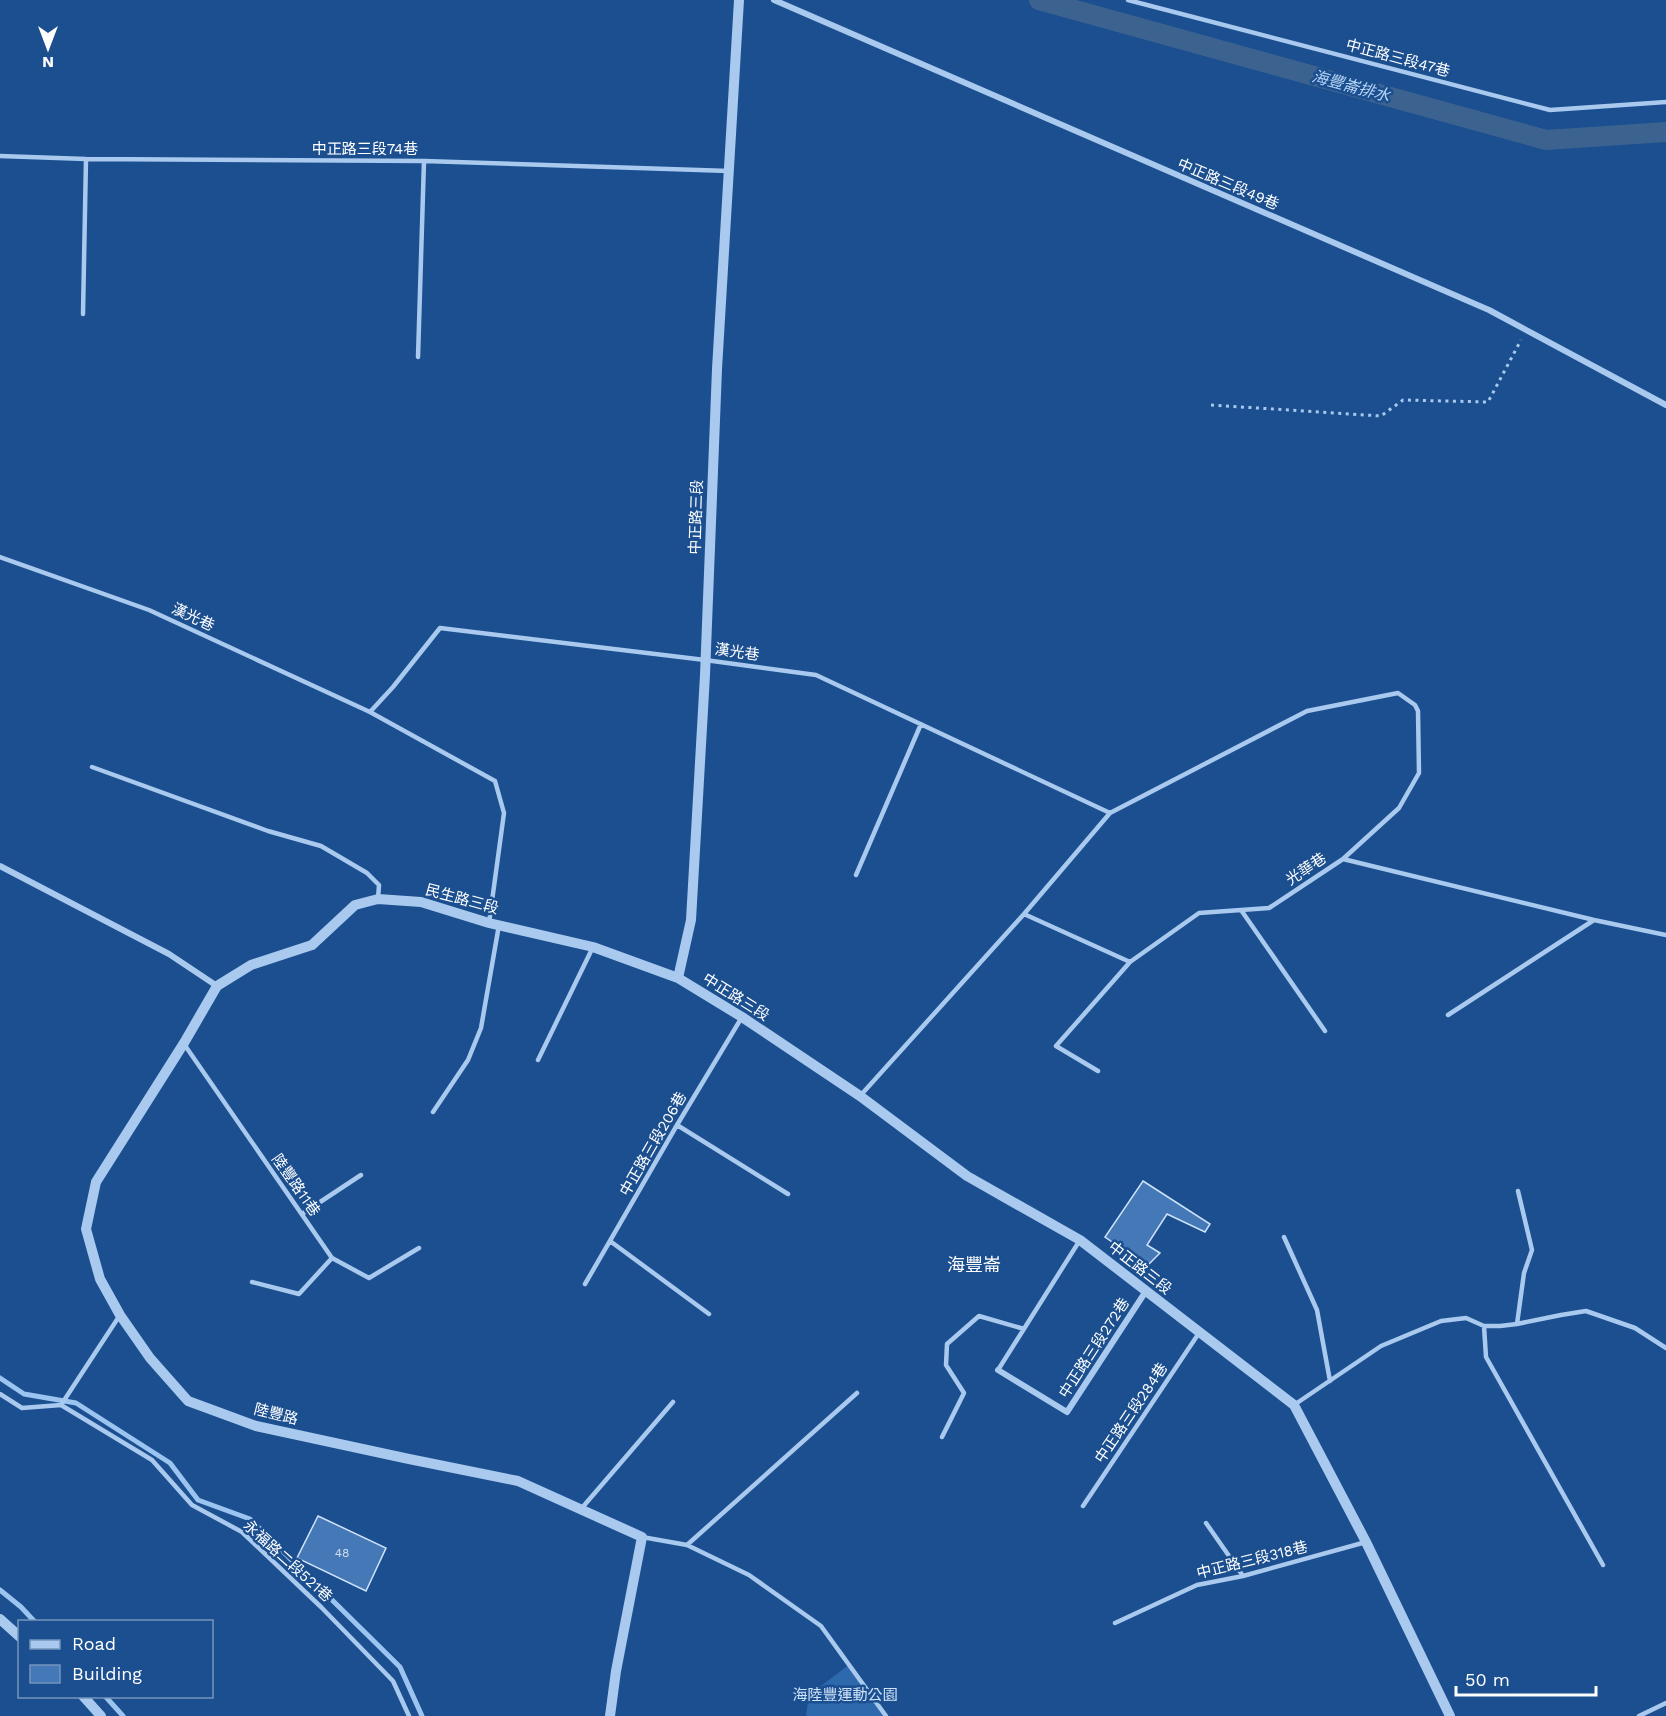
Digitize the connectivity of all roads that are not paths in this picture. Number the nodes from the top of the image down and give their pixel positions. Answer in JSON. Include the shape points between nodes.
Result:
{"nodes":[{"id":1,"x":739,"y":0,"type":"edge"},
{"id":2,"x":774,"y":0,"type":"edge"},
{"id":3,"x":1128,"y":0,"type":"edge"},
{"id":4,"x":1666,"y":102,"type":"edge"},
{"id":5,"x":0,"y":156,"type":"edge"},
{"id":6,"x":86,"y":159,"type":"junction"},
{"id":7,"x":424,"y":161,"type":"junction"},
{"id":8,"x":729,"y":171,"type":"junction"},
{"id":9,"x":83,"y":314,"type":"dead end"},
{"id":10,"x":418,"y":357,"type":"dead end"},
{"id":11,"x":1666,"y":405,"type":"edge"},
{"id":12,"x":0,"y":557,"type":"edge"},
{"id":13,"x":705,"y":660,"type":"junction"},
{"id":14,"x":370,"y":712,"type":"junction"},
{"id":15,"x":921,"y":724,"type":"junction"},
{"id":16,"x":92,"y":767,"type":"dead end"},
{"id":17,"x":1110,"y":813,"type":"junction"},
{"id":18,"x":1343,"y":859,"type":"junction"},
{"id":19,"x":0,"y":866,"type":"edge"},
{"id":20,"x":856,"y":875,"type":"dead end"},
{"id":21,"x":378,"y":899,"type":"junction"},
{"id":22,"x":1241,"y":910,"type":"junction"},
{"id":23,"x":1024,"y":914,"type":"junction"},
{"id":24,"x":1594,"y":920,"type":"junction"},
{"id":25,"x":494,"y":924,"type":"junction"},
{"id":26,"x":1666,"y":935,"type":"edge"},
{"id":27,"x":593,"y":947,"type":"junction"},
{"id":28,"x":1130,"y":962,"type":"junction"},
{"id":29,"x":678,"y":978,"type":"junction"},
{"id":30,"x":216,"y":986,"type":"junction"},
{"id":31,"x":1448,"y":1015,"type":"dead end"},
{"id":32,"x":742,"y":1017,"type":"junction"},
{"id":33,"x":1325,"y":1031,"type":"dead end"},
{"id":34,"x":184,"y":1043,"type":"junction"},
{"id":35,"x":538,"y":1060,"type":"dead end"},
{"id":36,"x":1098,"y":1071,"type":"dead end"},
{"id":37,"x":860,"y":1096,"type":"junction"},
{"id":38,"x":433,"y":1112,"type":"dead end"},
{"id":39,"x":677,"y":1125,"type":"junction"},
{"id":40,"x":360,"y":1175,"type":"dead end"},
{"id":41,"x":1518,"y":1191,"type":"dead end"},
{"id":42,"x":789,"y":1194,"type":"dead end"},
{"id":43,"x":302,"y":1214,"type":"junction"},
{"id":44,"x":1284,"y":1237,"type":"dead end"},
{"id":45,"x":1080,"y":1240,"type":"junction"},
{"id":46,"x":610,"y":1241,"type":"junction"},
{"id":47,"x":419,"y":1248,"type":"dead end"},
{"id":48,"x":332,"y":1258,"type":"junction"},
{"id":49,"x":252,"y":1281,"type":"dead end"},
{"id":50,"x":585,"y":1284,"type":"dead end"},
{"id":51,"x":1146,"y":1291,"type":"junction"},
{"id":52,"x":709,"y":1314,"type":"dead end"},
{"id":53,"x":120,"y":1315,"type":"junction"},
{"id":54,"x":1517,"y":1324,"type":"junction"},
{"id":55,"x":1484,"y":1326,"type":"junction"},
{"id":56,"x":1024,"y":1329,"type":"junction"},
{"id":57,"x":1199,"y":1333,"type":"junction"},
{"id":58,"x":1666,"y":1348,"type":"edge"},
{"id":59,"x":998,"y":1370,"type":"joint"},
{"id":60,"x":1330,"y":1381,"type":"junction"},
{"id":61,"x":857,"y":1393,"type":"dead end"},
{"id":62,"x":0,"y":1394,"type":"edge"},
{"id":63,"x":673,"y":1402,"type":"dead end"},
{"id":64,"x":61,"y":1405,"type":"junction"},
{"id":65,"x":1294,"y":1405,"type":"junction"},
{"id":66,"x":942,"y":1437,"type":"dead end"},
{"id":67,"x":1083,"y":1506,"type":"dead end"},
{"id":68,"x":581,"y":1509,"type":"junction"},
{"id":69,"x":1206,"y":1523,"type":"dead end"},
{"id":70,"x":642,"y":1537,"type":"junction"},
{"id":71,"x":1366,"y":1542,"type":"junction"},
{"id":72,"x":687,"y":1545,"type":"junction"},
{"id":73,"x":1603,"y":1565,"type":"dead end"},
{"id":74,"x":1244,"y":1576,"type":"junction"},
{"id":75,"x":0,"y":1619,"type":"edge"},
{"id":76,"x":1114,"y":1623,"type":"dead end"},
{"id":77,"x":18,"y":1635,"type":"edge"},
{"id":78,"x":85,"y":1698,"type":"edge"},
{"id":79,"x":1666,"y":1703,"type":"edge"},
{"id":80,"x":101,"y":1716,"type":"edge"},
{"id":81,"x":409,"y":1716,"type":"edge"},
{"id":82,"x":610,"y":1716,"type":"edge"},
{"id":83,"x":886,"y":1716,"type":"edge"},
{"id":84,"x":1450,"y":1716,"type":"edge"},
{"id":85,"x":1639,"y":1716,"type":"edge"}],
"edges":[{"from":1,"to":8,"type":"street","name":"中正路三段"},
{"from":2,"to":11,"type":"street","name":"中正路三段49巷","via":[[1489,310]]},
{"from":3,"to":4,"type":"lane","name":"中正路三段47巷","via":[[1550,110]]},
{"from":5,"to":6,"type":"lane","name":"中正路三段74巷"},
{"from":6,"to":7,"type":"lane","name":"中正路三段74巷"},
{"from":6,"to":9,"type":"lane"},
{"from":7,"to":8,"type":"lane","name":"中正路三段74巷"},
{"from":7,"to":10,"type":"lane"},
{"from":8,"to":13,"type":"street","name":"中正路三段"},
{"from":12,"to":14,"type":"lane","name":"漢光巷","via":[[150,610]]},
{"from":13,"to":14,"type":"lane","name":"漢光巷","via":[[440,628]]},
{"from":13,"to":15,"type":"lane","name":"漢光巷","via":[[816,675]]},
{"from":13,"to":29,"type":"street","name":"中正路三段","via":[[691,920]]},
{"from":14,"to":25,"type":"lane","name":"漢光巷","via":[[495,781],[504,813]]},
{"from":15,"to":17,"type":"lane","name":"漢光巷"},
{"from":15,"to":20,"type":"lane"},
{"from":16,"to":21,"type":"lane","via":[[268,831],[321,846],[367,873],[379,885]]},
{"from":17,"to":18,"type":"lane","via":[[1306,711],[1398,693],[1418,711],[1419,773],[1399,808]]},
{"from":17,"to":23,"type":"lane"},
{"from":18,"to":22,"type":"lane","name":"光華巷","via":[[1269,908]]},
{"from":18,"to":24,"type":"lane","name":"光華巷"},
{"from":19,"to":30,"type":"street","via":[[169,954]]},
{"from":21,"to":25,"type":"street","name":"民生路三段","via":[[421,902]]},
{"from":21,"to":30,"type":"street","name":"民生路三段","via":[[355,905],[312,945],[251,965]]},
{"from":22,"to":28,"type":"lane","name":"光華巷","via":[[1199,913]]},
{"from":22,"to":33,"type":"lane"},
{"from":23,"to":28,"type":"lane"},
{"from":23,"to":37,"type":"lane"},
{"from":24,"to":26,"type":"lane","name":"光華巷"},
{"from":24,"to":31,"type":"lane"},
{"from":25,"to":27,"type":"street","name":"民生路三段"},
{"from":25,"to":38,"type":"lane","name":"漢光巷","via":[[481,1028],[468,1060]]},
{"from":27,"to":29,"type":"street","name":"民生路三段"},
{"from":27,"to":35,"type":"lane"},
{"from":28,"to":36,"type":"lane","name":"光華巷","via":[[1056,1046]]},
{"from":29,"to":32,"type":"street","name":"中正路三段"},
{"from":30,"to":34,"type":"street","name":"陸豐路"},
{"from":32,"to":37,"type":"street","name":"中正路三段"},
{"from":32,"to":39,"type":"lane","name":"中正路三段206巷"},
{"from":34,"to":43,"type":"lane","name":"陸豐路11巷"},
{"from":34,"to":53,"type":"street","name":"陸豐路","via":[[96,1182],[86,1229],[99,1279]]},
{"from":37,"to":45,"type":"street","name":"中正路三段","via":[[967,1176]]},
{"from":39,"to":42,"type":"lane"},
{"from":39,"to":46,"type":"lane","name":"中正路三段206巷"},
{"from":40,"to":43,"type":"lane"},
{"from":41,"to":54,"type":"lane","via":[[1532,1250],[1524,1273]]},
{"from":43,"to":48,"type":"lane","name":"陸豐路11巷"},
{"from":44,"to":60,"type":"lane","via":[[1317,1310]]},
{"from":45,"to":51,"type":"street","name":"中正路三段"},
{"from":45,"to":56,"type":"lane"},
{"from":46,"to":50,"type":"lane","name":"中正路三段206巷"},
{"from":46,"to":52,"type":"lane"},
{"from":47,"to":48,"type":"lane","name":"陸豐路11巷","via":[[369,1278]]},
{"from":48,"to":49,"type":"lane","via":[[299,1294]]},
{"from":51,"to":57,"type":"street","name":"中正路三段"},
{"from":51,"to":59,"type":"street","name":"中正路三段272巷","via":[[1067,1412]]},
{"from":53,"to":64,"type":"lane"},
{"from":53,"to":68,"type":"street","name":"陸豐路","via":[[150,1358],[188,1401],[256,1426],[518,1481]]},
{"from":54,"to":55,"type":"lane"},
{"from":54,"to":58,"type":"lane","via":[[1586,1311],[1635,1328]]},
{"from":55,"to":60,"type":"lane","via":[[1466,1318],[1441,1321],[1381,1346]]},
{"from":55,"to":73,"type":"lane","via":[[1486,1357]]},
{"from":56,"to":59,"type":"lane"},
{"from":56,"to":66,"type":"lane","via":[[979,1316],[947,1344],[946,1365],[964,1393]]},
{"from":57,"to":65,"type":"street","name":"中正路三段"},
{"from":57,"to":67,"type":"lane","name":"中正路三段284巷"},
{"from":60,"to":65,"type":"lane"},
{"from":61,"to":72,"type":"lane"},
{"from":62,"to":64,"type":"lane","via":[[22,1408]]},
{"from":63,"to":68,"type":"lane"},
{"from":64,"to":81,"type":"lane","name":"永福路二段521巷","via":[[152,1460],[192,1506],[242,1532],[393,1681]]},
{"from":65,"to":71,"type":"street","name":"中正路三段"},
{"from":68,"to":70,"type":"street","name":"陸豐路"},
{"from":69,"to":74,"type":"lane"},
{"from":70,"to":72,"type":"lane"},
{"from":70,"to":82,"type":"street"},
{"from":71,"to":74,"type":"lane","name":"中正路三段318巷"},
{"from":71,"to":84,"type":"street","name":"中正路三段"},
{"from":72,"to":83,"type":"lane","via":[[749,1575],[821,1626]]},
{"from":74,"to":76,"type":"lane","name":"中正路三段318巷","via":[[1197,1585]]},
{"from":75,"to":77,"type":"street"},
{"from":78,"to":80,"type":"street"},
{"from":79,"to":85,"type":"lane"}]}
